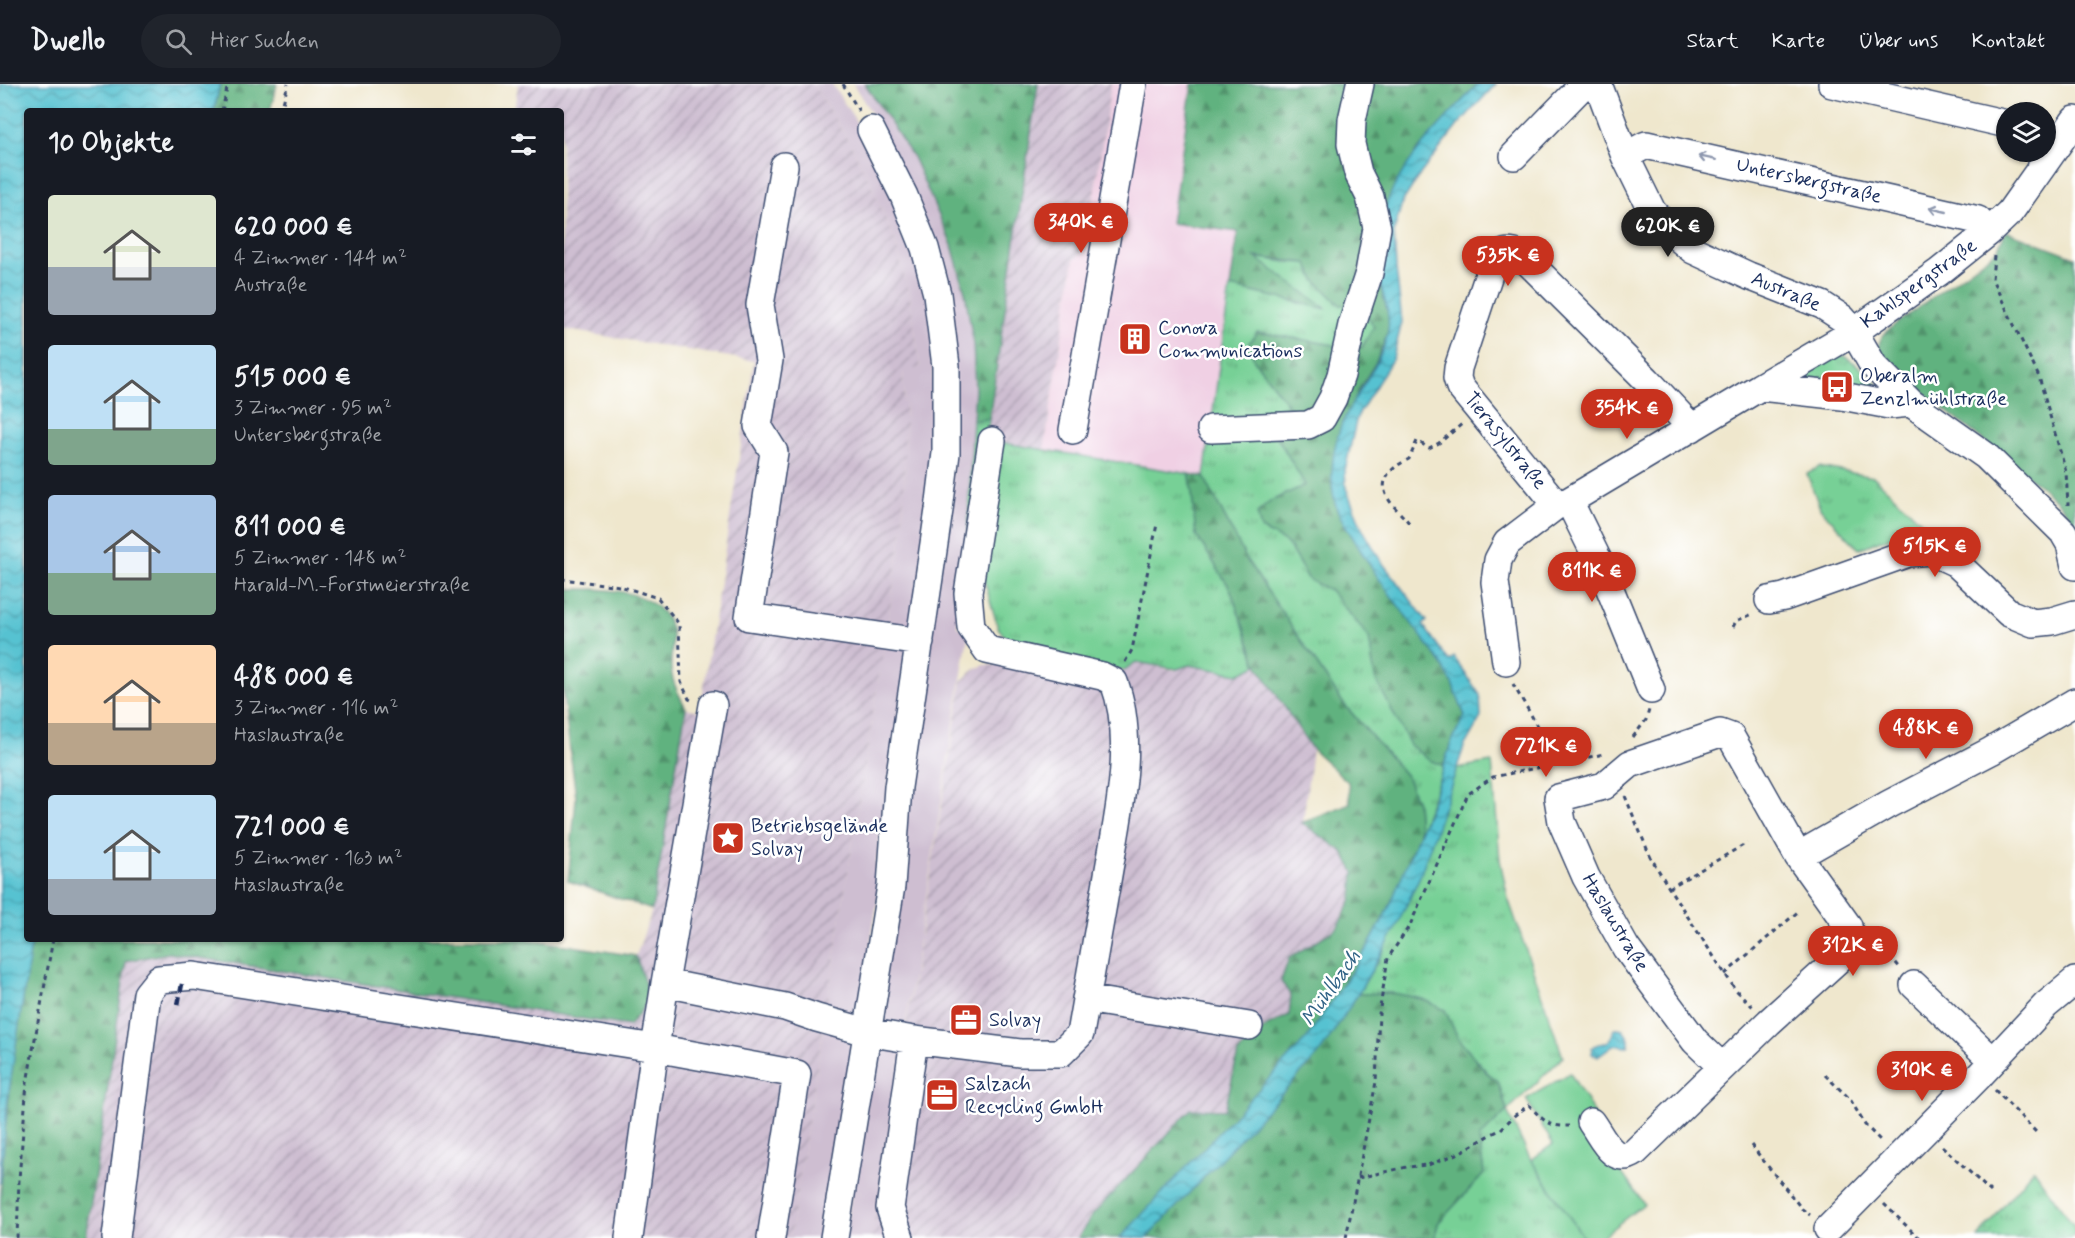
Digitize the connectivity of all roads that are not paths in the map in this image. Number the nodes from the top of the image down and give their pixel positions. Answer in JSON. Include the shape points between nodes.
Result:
{"nodes":[{"id":1,"x":1133,"y":84,"type":"edge"},
{"id":2,"x":1360,"y":84,"type":"edge"},
{"id":3,"x":1584,"y":84,"type":"edge"},
{"id":4,"x":1598,"y":84,"type":"edge"},
{"id":5,"x":1832,"y":84,"type":"edge"},
{"id":6,"x":2075,"y":120,"type":"edge"},
{"id":7,"x":1996,"y":121,"type":"edge"},
{"id":8,"x":871,"y":130,"type":"road end"},
{"id":9,"x":2056,"y":136,"type":"edge"},
{"id":10,"x":1514,"y":156,"type":"dead end"},
{"id":11,"x":1625,"y":156,"type":"junction"},
{"id":12,"x":2039,"y":162,"type":"edge"},
{"id":13,"x":784,"y":166,"type":"dead end"},
{"id":14,"x":1989,"y":232,"type":"junction"},
{"id":15,"x":1854,"y":332,"type":"junction"},
{"id":16,"x":1760,"y":387,"type":"junction"},
{"id":17,"x":1911,"y":404,"type":"junction"},
{"id":18,"x":1692,"y":428,"type":"junction"},
{"id":19,"x":1211,"y":429,"type":"dead end"},
{"id":20,"x":1073,"y":430,"type":"dead end"},
{"id":21,"x":992,"y":441,"type":"dead end"},
{"id":22,"x":1563,"y":503,"type":"junction"},
{"id":23,"x":2075,"y":566,"type":"edge"},
{"id":24,"x":1769,"y":600,"type":"dead end"},
{"id":25,"x":2075,"y":614,"type":"edge"},
{"id":26,"x":920,"y":642,"type":"junction"},
{"id":27,"x":1506,"y":662,"type":"road end"},
{"id":28,"x":1651,"y":690,"type":"road end"},
{"id":29,"x":2075,"y":702,"type":"edge"},
{"id":30,"x":714,"y":705,"type":"road end"},
{"id":31,"x":1798,"y":855,"type":"junction"},
{"id":32,"x":2075,"y":981,"type":"edge"},
{"id":33,"x":665,"y":983,"type":"junction"},
{"id":34,"x":1914,"y":985,"type":"road end"},
{"id":35,"x":1086,"y":999,"type":"junction"},
{"id":36,"x":1249,"y":1026,"type":"dead end"},
{"id":37,"x":867,"y":1032,"type":"junction"},
{"id":38,"x":914,"y":1040,"type":"junction"},
{"id":39,"x":655,"y":1048,"type":"junction"},
{"id":40,"x":1722,"y":1067,"type":"junction"},
{"id":41,"x":1987,"y":1068,"type":"junction"},
{"id":42,"x":1591,"y":1122,"type":"road end"},
{"id":43,"x":1828,"y":1229,"type":"road end"},
{"id":44,"x":116,"y":1238,"type":"edge"},
{"id":45,"x":629,"y":1238,"type":"edge"},
{"id":46,"x":771,"y":1238,"type":"edge"},
{"id":47,"x":834,"y":1238,"type":"edge"},
{"id":48,"x":900,"y":1238,"type":"edge"}],
"edges":[{"from":1,"to":20,"type":"street"},
{"from":2,"to":19,"type":"street","via":[[1351,144],[1377,228],[1369,273],[1333,398],[1322,418],[1308,425]]},
{"from":3,"to":10,"type":"street"},
{"from":4,"to":11,"type":"street","name":"Austraße"},
{"from":5,"to":7,"type":"street"},
{"from":6,"to":9,"type":"street","name":"Kahlspergstraße"},
{"from":8,"to":26,"type":"street","via":[[925,248],[937,294],[945,357],[946,453]]},
{"from":14,"to":11,"type":"street","name":"Untersbergstraße","one_way":true,"via":[[1978,220],[1646,145]]},
{"from":11,"to":15,"type":"street","name":"Austraße","via":[[1652,211],[1693,250],[1822,305]]},
{"from":12,"to":14,"type":"street","name":"Kahlspergstraße","via":[[2010,212]]},
{"from":13,"to":26,"type":"street","via":[[760,304],[769,360],[758,426],[774,452],[749,616]]},
{"from":14,"to":15,"type":"street","name":"Kahlspergstraße"},
{"from":15,"to":16,"type":"street"},
{"from":15,"to":17,"type":"street","name":"Kahlspergstraße","via":[[1873,365]]},
{"from":16,"to":17,"type":"street","via":[[1889,405]]},
{"from":16,"to":18,"type":"street"},
{"from":17,"to":23,"type":"street","name":"Kahlspergstraße","via":[[1986,456],[2063,532]]},
{"from":18,"to":22,"type":"street"},
{"from":18,"to":22,"type":"street","name":"Tierasylstraße","via":[[1521,255],[1510,250],[1499,253],[1492,262],[1456,378],[1478,410]]},
{"from":21,"to":35,"type":"street","via":[[968,593],[971,627],[987,650],[1102,676],[1114,682],[1119,695],[1125,734],[1121,799]]},
{"from":22,"to":27,"type":"street","via":[[1508,543],[1498,560],[1495,582]]},
{"from":22,"to":28,"type":"street","name":"Tierasylstraße","via":[[1599,562]]},
{"from":24,"to":25,"type":"street","via":[[1908,553],[1930,552],[1956,563],[2009,614],[2033,623]]},
{"from":26,"to":37,"type":"street","via":[[898,787],[891,886]]},
{"from":29,"to":31,"type":"street"},
{"from":30,"to":33,"type":"street"},
{"from":31,"to":40,"type":"street","name":"Haslaustraße","via":[[1848,926],[1848,946],[1842,956]]},
{"from":31,"to":40,"type":"street","name":"Haslaustraße","via":[[1731,737],[1720,733],[1630,764],[1611,765],[1604,786],[1558,798],[1562,822],[1586,877],[1626,948],[1695,1041]]},
{"from":32,"to":41,"type":"street","via":[[2046,1005]]},
{"from":33,"to":37,"type":"street","via":[[785,1007]]},
{"from":33,"to":39,"type":"street"},
{"from":34,"to":41,"type":"street"},
{"from":35,"to":36,"type":"street"},
{"from":35,"to":38,"type":"street","via":[[1080,1034],[1061,1053],[1020,1053]]},
{"from":37,"to":38,"type":"street"},
{"from":37,"to":47,"type":"street"},
{"from":38,"to":48,"type":"street","via":[[890,1208]]},
{"from":39,"to":44,"type":"street","via":[[194,976],[159,979],[147,994]]},
{"from":39,"to":45,"type":"street"},
{"from":39,"to":46,"type":"street","via":[[797,1074]]},
{"from":40,"to":42,"type":"street","via":[[1629,1157],[1614,1154]]},
{"from":41,"to":43,"type":"street"}]}
